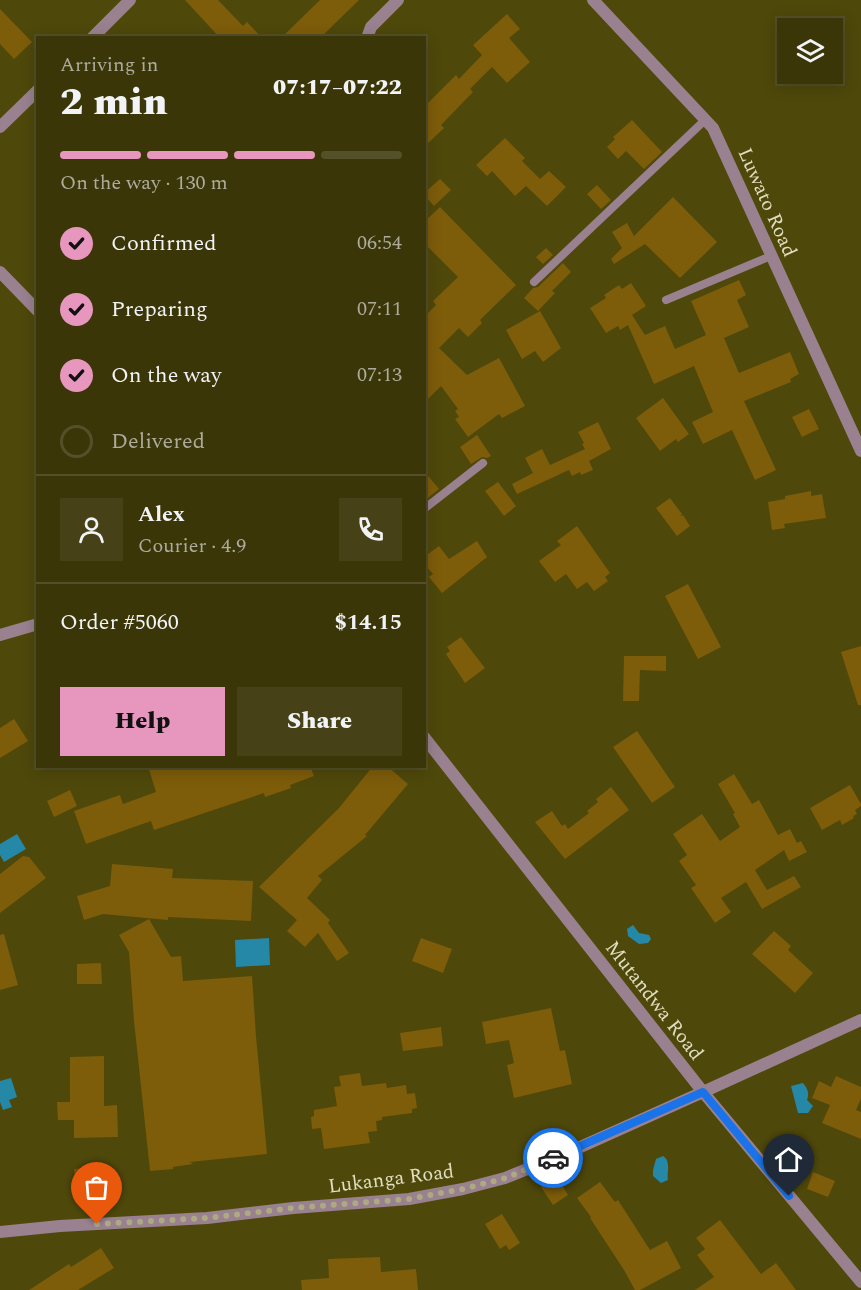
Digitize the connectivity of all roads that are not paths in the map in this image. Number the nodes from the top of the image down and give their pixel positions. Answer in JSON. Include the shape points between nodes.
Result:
{"nodes":[{"id":1,"x":130,"y":0,"type":"edge"},
{"id":2,"x":399,"y":0,"type":"edge"},
{"id":3,"x":593,"y":0,"type":"edge"},
{"id":4,"x":94,"y":36,"type":"edge"},
{"id":5,"x":368,"y":36,"type":"edge"},
{"id":6,"x":36,"y":92,"type":"edge"},
{"id":7,"x":705,"y":120,"type":"junction"},
{"id":8,"x":0,"y":127,"type":"edge"},
{"id":9,"x":771,"y":256,"type":"junction"},
{"id":10,"x":0,"y":272,"type":"edge"},
{"id":11,"x":534,"y":282,"type":"dead end"},
{"id":12,"x":666,"y":300,"type":"dead end"},
{"id":13,"x":36,"y":309,"type":"edge"},
{"id":14,"x":861,"y":451,"type":"edge"},
{"id":15,"x":483,"y":463,"type":"dead end"},
{"id":16,"x":426,"y":507,"type":"edge"},
{"id":17,"x":36,"y":625,"type":"edge"},
{"id":18,"x":0,"y":635,"type":"edge"},
{"id":19,"x":426,"y":740,"type":"edge"},
{"id":20,"x":861,"y":1020,"type":"edge"},
{"id":21,"x":703,"y":1092,"type":"junction"},
{"id":22,"x":0,"y":1232,"type":"edge"},
{"id":23,"x":861,"y":1282,"type":"edge"}],
"edges":[{"from":1,"to":4,"type":"street"},
{"from":2,"to":5,"type":"street","via":[[371,27]]},
{"from":3,"to":7,"type":"street","name":"Luwato Road"},
{"from":6,"to":8,"type":"street"},
{"from":7,"to":9,"type":"street","name":"Luwato Road","via":[[713,128]]},
{"from":7,"to":11,"type":"lane"},
{"from":9,"to":12,"type":"lane"},
{"from":9,"to":14,"type":"street","name":"Luwato Road"},
{"from":10,"to":13,"type":"street"},
{"from":15,"to":16,"type":"lane"},
{"from":17,"to":18,"type":"street"},
{"from":19,"to":21,"type":"street","name":"Mutandwa Road"},
{"from":20,"to":21,"type":"street","name":"Lukanga Road"},
{"from":21,"to":22,"type":"street","name":"Lukanga Road","via":[[506,1178],[463,1189],[409,1199],[207,1218]]},
{"from":21,"to":23,"type":"street","name":"Mutandwa Road"}]}
